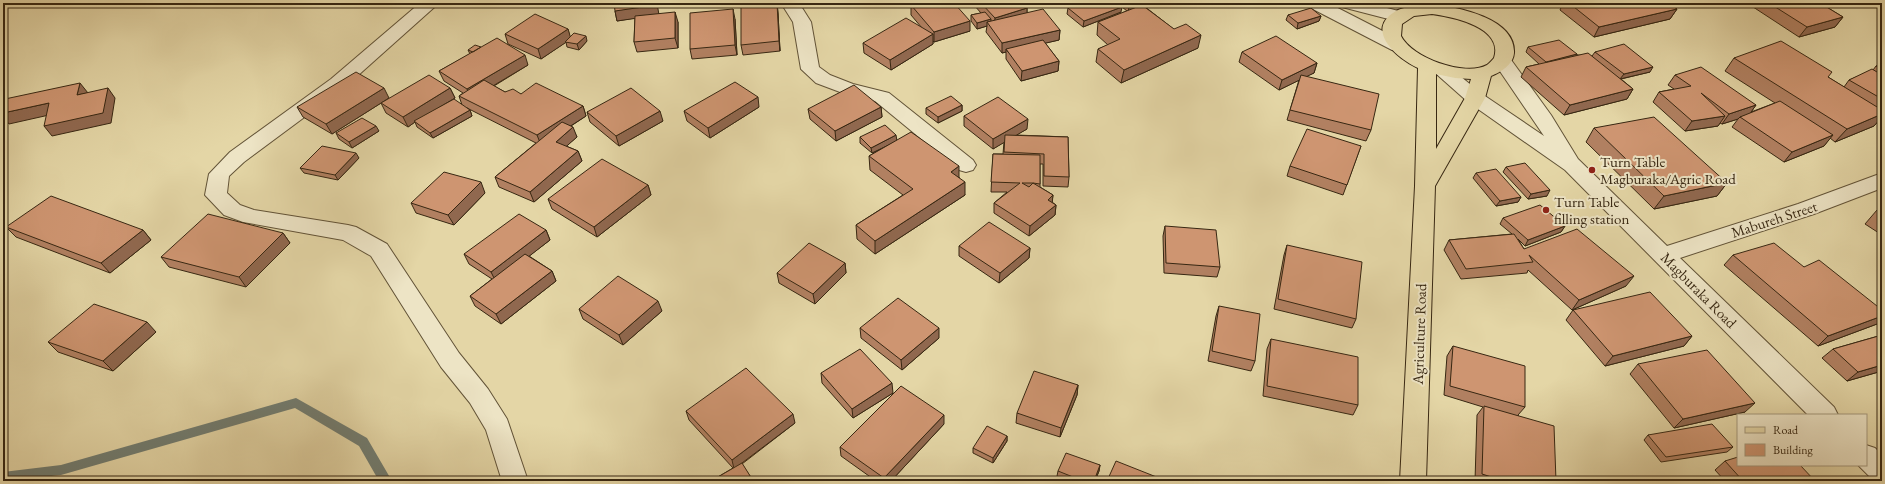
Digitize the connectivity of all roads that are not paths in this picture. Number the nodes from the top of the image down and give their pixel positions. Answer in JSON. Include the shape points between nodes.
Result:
{"nodes":[{"id":1,"x":430,"y":3,"type":"edge"},
{"id":2,"x":790,"y":3,"type":"edge"},
{"id":3,"x":1315,"y":3,"type":"edge"},
{"id":4,"x":1348,"y":3,"type":"edge"},
{"id":5,"x":1478,"y":3,"type":"edge"},
{"id":6,"x":1420,"y":7,"type":"edge"},
{"id":7,"x":1400,"y":17,"type":"junction"},
{"id":8,"x":1483,"y":23,"type":"junction"},
{"id":9,"x":1398,"y":46,"type":"junction"},
{"id":10,"x":1502,"y":61,"type":"junction"},
{"id":11,"x":1434,"y":68,"type":"junction"},
{"id":12,"x":1483,"y":72,"type":"junction"},
{"id":13,"x":1474,"y":98,"type":"junction"},
{"id":14,"x":966,"y":165,"type":"dead end"},
{"id":15,"x":1572,"y":165,"type":"junction"},
{"id":16,"x":1882,"y":180,"type":"edge"},
{"id":17,"x":1424,"y":186,"type":"junction"},
{"id":18,"x":1664,"y":255,"type":"junction"},
{"id":19,"x":1824,"y":414,"type":"edge"},
{"id":20,"x":1867,"y":457,"type":"edge"},
{"id":21,"x":1882,"y":472,"type":"edge"},
{"id":22,"x":515,"y":481,"type":"edge"},
{"id":23,"x":1413,"y":481,"type":"edge"}],
"edges":[{"from":1,"to":22,"type":"street","via":[[338,83],[237,157],[219,174],[216,194],[232,210],[251,217],[348,233],[379,250],[450,360],[479,396],[498,428]]},
{"from":2,"to":14,"type":"street","via":[[802,22],[810,69],[823,79],[882,97]]},
{"from":3,"to":9,"type":"street"},
{"from":4,"to":7,"type":"street"},
{"from":5,"to":8,"type":"main road"},
{"from":6,"to":7,"type":"main road"},
{"from":6,"to":8,"type":"main road","via":[[1450,11]]},
{"from":7,"to":9,"type":"main road","via":[[1393,25],[1392,35]]},
{"from":8,"to":10,"type":"main road","via":[[1503,42],[1505,52]]},
{"from":9,"to":11,"type":"main road","via":[[1405,54]]},
{"from":10,"to":12,"type":"main road"},
{"from":10,"to":15,"type":"street","name":"Magburaka Road","via":[[1544,119]]},
{"from":11,"to":12,"type":"main road","via":[[1464,74]]},
{"from":11,"to":13,"type":"street","name":"Magburaka Road"},
{"from":11,"to":17,"type":"main road","name":"Agriculture Road"},
{"from":12,"to":13,"type":"main road","name":"Agriculture Road"},
{"from":13,"to":15,"type":"street","name":"Magburaka Road"},
{"from":13,"to":17,"type":"main road","name":"Agriculture Road"},
{"from":15,"to":18,"type":"street","name":"Magburaka Road"},
{"from":16,"to":18,"type":"street","name":"Mabureh Street","via":[[1806,209]]},
{"from":17,"to":23,"type":"main road","name":"Agriculture Road"},
{"from":18,"to":19,"type":"street","name":"Magburaka Road"},
{"from":20,"to":21,"type":"street"}]}
